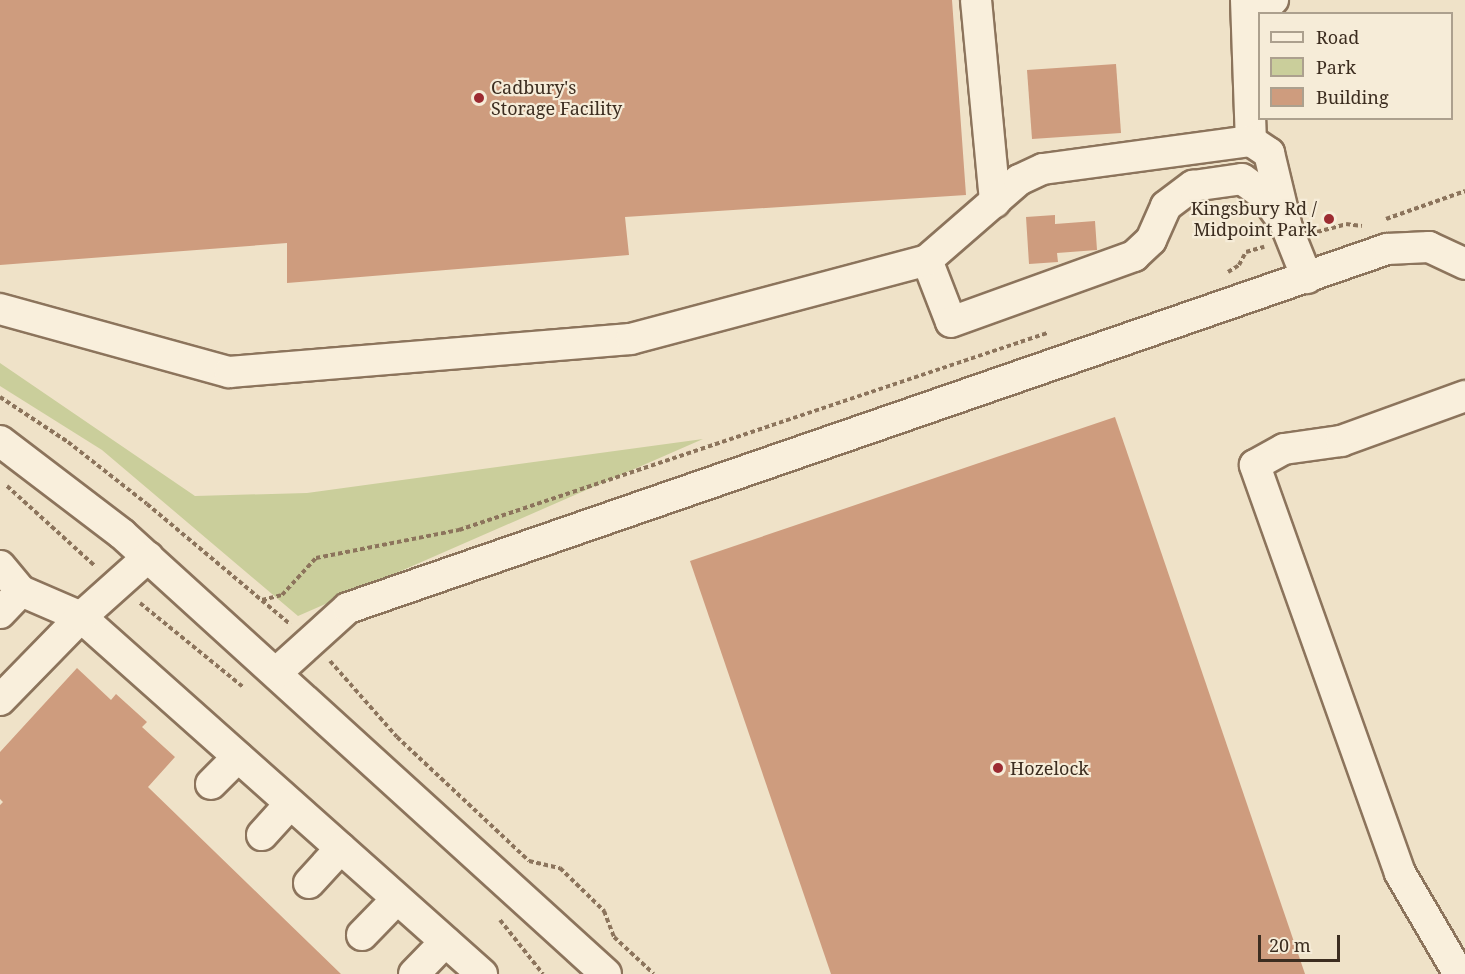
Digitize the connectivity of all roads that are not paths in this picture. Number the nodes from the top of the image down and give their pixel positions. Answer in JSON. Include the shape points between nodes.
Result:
{"nodes":[{"id":1,"x":976,"y":0,"type":"edge"},
{"id":2,"x":1273,"y":0,"type":"edge"},
{"id":3,"x":1247,"y":11,"type":"edge"},
{"id":4,"x":1251,"y":141,"type":"junction"},
{"id":5,"x":995,"y":202,"type":"junction"},
{"id":6,"x":1289,"y":233,"type":"junction"},
{"id":7,"x":927,"y":260,"type":"junction"},
{"id":8,"x":1464,"y":260,"type":"edge"},
{"id":9,"x":1307,"y":278,"type":"junction"},
{"id":10,"x":0,"y":309,"type":"edge"},
{"id":11,"x":1465,"y":396,"type":"edge"},
{"id":12,"x":0,"y":441,"type":"edge"},
{"id":13,"x":148,"y":557,"type":"junction"},
{"id":14,"x":0,"y":566,"type":"edge"},
{"id":15,"x":21,"y":591,"type":"junction"},
{"id":16,"x":0,"y":613,"type":"edge"},
{"id":17,"x":81,"y":618,"type":"junction"},
{"id":18,"x":276,"y":674,"type":"junction"},
{"id":19,"x":0,"y":700,"type":"edge"},
{"id":20,"x":238,"y":757,"type":"junction"},
{"id":21,"x":211,"y":784,"type":"dead end"},
{"id":22,"x":290,"y":804,"type":"junction"},
{"id":23,"x":262,"y":835,"type":"dead end"},
{"id":24,"x":341,"y":848,"type":"junction"},
{"id":25,"x":309,"y":883,"type":"dead end"},
{"id":26,"x":397,"y":899,"type":"junction"},
{"id":27,"x":362,"y":934,"type":"dead end"},
{"id":28,"x":445,"y":942,"type":"junction"},
{"id":29,"x":601,"y":972,"type":"edge"},
{"id":30,"x":414,"y":974,"type":"edge"},
{"id":31,"x":482,"y":974,"type":"edge"},
{"id":32,"x":1459,"y":974,"type":"edge"}],
"edges":[{"from":1,"to":5,"type":"lane"},
{"from":2,"to":3,"type":"lane"},
{"from":3,"to":4,"type":"lane"},
{"from":4,"to":5,"type":"lane","via":[[1043,169],[1019,180]]},
{"from":4,"to":6,"type":"lane","via":[[1269,153]]},
{"from":5,"to":7,"type":"lane"},
{"from":6,"to":7,"type":"lane","via":[[1264,195],[1242,179],[1193,186],[1166,206],[1151,240],[1134,256],[951,322]]},
{"from":6,"to":9,"type":"lane"},
{"from":7,"to":10,"type":"lane","via":[[631,339],[229,372]]},
{"from":8,"to":9,"type":"lane","via":[[1429,247],[1387,249]]},
{"from":9,"to":18,"type":"lane","via":[[348,608]]},
{"from":11,"to":32,"type":"lane","via":[[1341,441],[1284,448],[1255,465],[1400,873]]},
{"from":12,"to":13,"type":"lane","via":[[43,470]]},
{"from":13,"to":17,"type":"lane"},
{"from":13,"to":18,"type":"lane"},
{"from":14,"to":15,"type":"lane"},
{"from":15,"to":16,"type":"lane"},
{"from":15,"to":17,"type":"lane"},
{"from":17,"to":19,"type":"lane"},
{"from":17,"to":20,"type":"lane"},
{"from":18,"to":29,"type":"lane"},
{"from":20,"to":21,"type":"lane"},
{"from":20,"to":22,"type":"lane"},
{"from":22,"to":23,"type":"lane"},
{"from":22,"to":24,"type":"lane"},
{"from":24,"to":25,"type":"lane"},
{"from":24,"to":26,"type":"lane"},
{"from":26,"to":27,"type":"lane"},
{"from":26,"to":28,"type":"lane"},
{"from":28,"to":30,"type":"lane"},
{"from":28,"to":31,"type":"lane"}]}
